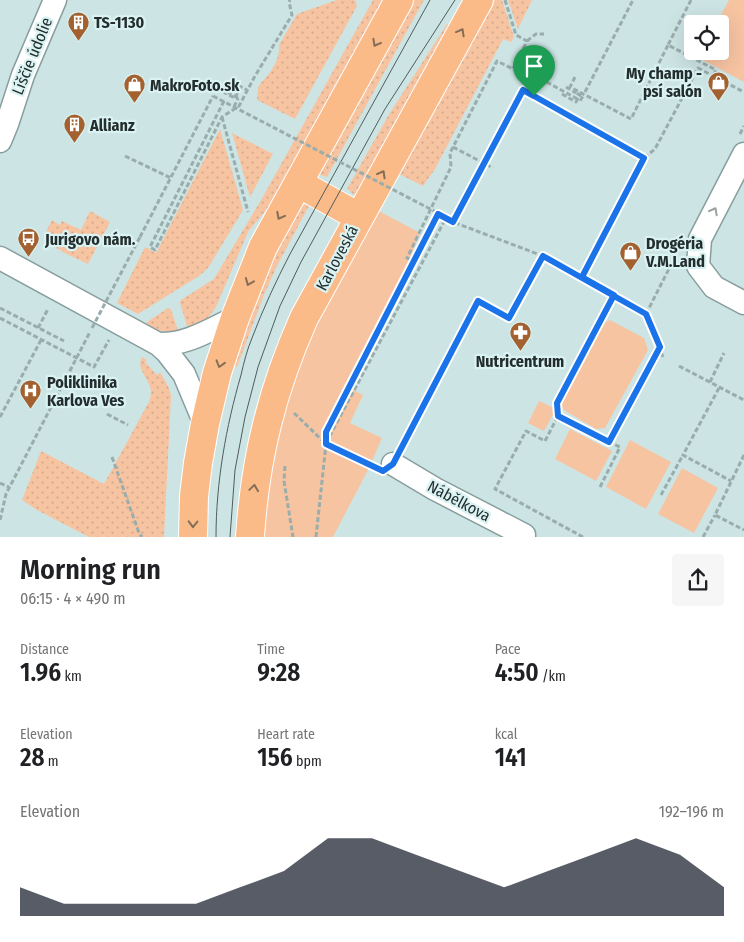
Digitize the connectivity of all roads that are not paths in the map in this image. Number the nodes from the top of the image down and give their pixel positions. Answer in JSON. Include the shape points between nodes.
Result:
{"nodes":[{"id":1,"x":55,"y":0,"type":"edge"},
{"id":2,"x":399,"y":0,"type":"edge"},
{"id":3,"x":479,"y":0,"type":"edge"},
{"id":4,"x":2,"y":129,"type":"edge"},
{"id":5,"x":744,"y":154,"type":"edge"},
{"id":6,"x":298,"y":183,"type":"junction"},
{"id":7,"x":359,"y":217,"type":"junction"},
{"id":8,"x":0,"y":258,"type":"edge"},
{"id":9,"x":744,"y":303,"type":"edge"},
{"id":10,"x":235,"y":318,"type":"junction"},
{"id":11,"x":144,"y":343,"type":"junction"},
{"id":12,"x":204,"y":424,"type":"junction"},
{"id":13,"x":393,"y":464,"type":"road end"},
{"id":14,"x":193,"y":537,"type":"edge"},
{"id":15,"x":250,"y":537,"type":"edge"},
{"id":16,"x":524,"y":537,"type":"edge"}],
"edges":[{"from":1,"to":4,"type":"street","name":"Líščie údolie"},
{"from":2,"to":6,"type":"main road","one_way":true},
{"from":7,"to":3,"type":"main road","name":"Karloveská","one_way":true},
{"from":9,"to":5,"type":"street","one_way":true,"via":[[714,287],[698,266],[700,239]]},
{"from":6,"to":7,"type":"main road"},
{"from":6,"to":10,"type":"main road","one_way":true,"via":[[264,247]]},
{"from":15,"to":7,"type":"main road","name":"Karloveská","one_way":true,"via":[[253,493],[262,444],[290,351],[304,318]]},
{"from":8,"to":11,"type":"street"},
{"from":10,"to":11,"type":"street","via":[[188,340],[170,344]]},
{"from":10,"to":12,"type":"main road","one_way":true},
{"from":11,"to":12,"type":"street","via":[[167,352],[184,374]]},
{"from":12,"to":14,"type":"main road","one_way":true,"via":[[196,479]]},
{"from":13,"to":16,"type":"street","name":"Nábělkova"}]}
